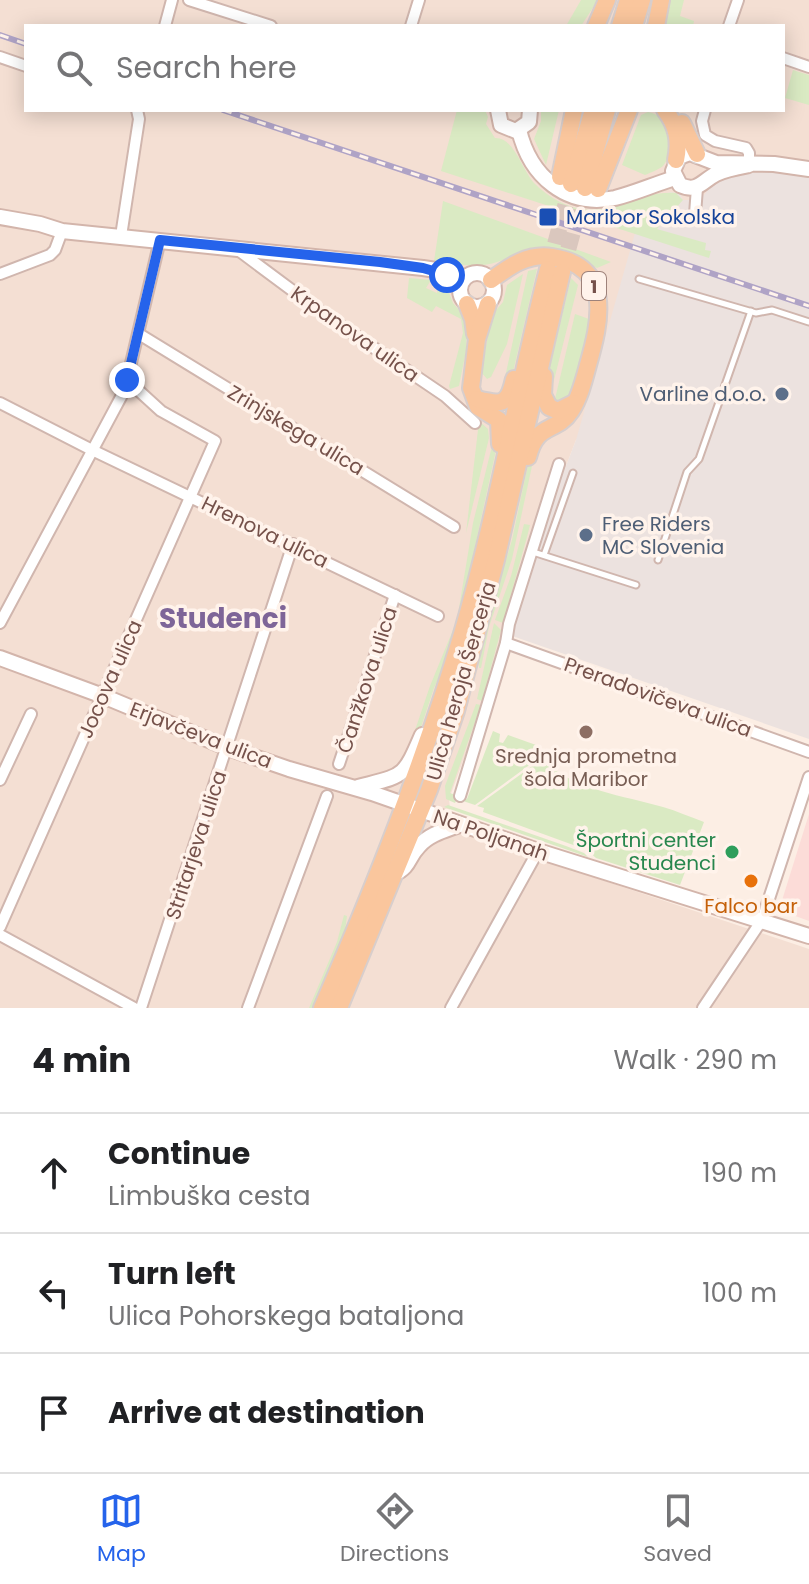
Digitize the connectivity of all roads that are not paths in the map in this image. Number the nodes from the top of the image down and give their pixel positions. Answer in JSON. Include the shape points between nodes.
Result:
{"nodes":[{"id":1,"x":189,"y":0,"type":"edge"},
{"id":2,"x":419,"y":0,"type":"edge"},
{"id":3,"x":607,"y":0,"type":"edge"},
{"id":4,"x":628,"y":0,"type":"edge"},
{"id":5,"x":642,"y":0,"type":"edge"},
{"id":6,"x":661,"y":0,"type":"edge"},
{"id":7,"x":738,"y":0,"type":"edge"},
{"id":8,"x":172,"y":1,"type":"edge"},
{"id":9,"x":166,"y":24,"type":"edge"},
{"id":10,"x":265,"y":24,"type":"edge"},
{"id":11,"x":412,"y":24,"type":"edge"},
{"id":12,"x":595,"y":24,"type":"edge"},
{"id":13,"x":621,"y":24,"type":"edge"},
{"id":14,"x":635,"y":24,"type":"edge"},
{"id":15,"x":656,"y":24,"type":"edge"},
{"id":16,"x":730,"y":24,"type":"edge"},
{"id":17,"x":0,"y":57,"type":"edge"},
{"id":18,"x":785,"y":59,"type":"edge"},
{"id":19,"x":24,"y":65,"type":"edge"},
{"id":20,"x":809,"y":67,"type":"edge"},
{"id":21,"x":137,"y":112,"type":"edge"},
{"id":22,"x":498,"y":112,"type":"edge"},
{"id":23,"x":530,"y":112,"type":"edge"},
{"id":24,"x":574,"y":112,"type":"edge"},
{"id":25,"x":593,"y":112,"type":"edge"},
{"id":26,"x":606,"y":112,"type":"edge"},
{"id":27,"x":628,"y":112,"type":"edge"},
{"id":28,"x":667,"y":112,"type":"edge"},
{"id":29,"x":678,"y":112,"type":"edge"},
{"id":30,"x":705,"y":112,"type":"edge"},
{"id":31,"x":519,"y":130,"type":"junction"},
{"id":32,"x":702,"y":157,"type":"junction"},
{"id":33,"x":676,"y":160,"type":"junction"},
{"id":34,"x":749,"y":165,"type":"junction"},
{"id":35,"x":809,"y":169,"type":"edge"},
{"id":36,"x":675,"y":178,"type":"junction"},
{"id":37,"x":578,"y":184,"type":"junction"},
{"id":38,"x":702,"y":184,"type":"junction"},
{"id":39,"x":695,"y":214,"type":"dead end"},
{"id":40,"x":0,"y":217,"type":"edge"},
{"id":41,"x":62,"y":231,"type":"junction"},
{"id":42,"x":121,"y":236,"type":"junction"},
{"id":43,"x":160,"y":240,"type":"junction"},
{"id":44,"x":234,"y":247,"type":"junction"},
{"id":45,"x":555,"y":270,"type":"tunnel mouth"},
{"id":46,"x":0,"y":274,"type":"edge"},
{"id":47,"x":639,"y":279,"type":"dead end"},
{"id":48,"x":491,"y":280,"type":"junction"},
{"id":49,"x":461,"y":283,"type":"junction"},
{"id":50,"x":467,"y":304,"type":"junction"},
{"id":51,"x":488,"y":304,"type":"junction"},
{"id":52,"x":751,"y":311,"type":"junction"},
{"id":53,"x":809,"y":322,"type":"edge"},
{"id":54,"x":139,"y":334,"type":"junction"},
{"id":55,"x":477,"y":339,"type":"junction"},
{"id":56,"x":537,"y":346,"type":"junction"},
{"id":57,"x":127,"y":380,"type":"junction"},
{"id":58,"x":475,"y":399,"type":"junction"},
{"id":59,"x":576,"y":402,"type":"junction"},
{"id":60,"x":0,"y":403,"type":"edge"},
{"id":61,"x":475,"y":423,"type":"dead end"},
{"id":62,"x":92,"y":450,"type":"junction"},
{"id":63,"x":559,"y":464,"type":"dead end"},
{"id":64,"x":573,"y":473,"type":"dead end"},
{"id":65,"x":506,"y":489,"type":"junction"},
{"id":66,"x":190,"y":495,"type":"junction"},
{"id":67,"x":454,"y":527,"type":"dead end"},
{"id":68,"x":293,"y":544,"type":"junction"},
{"id":69,"x":532,"y":551,"type":"junction"},
{"id":70,"x":544,"y":555,"type":"junction"},
{"id":71,"x":658,"y":560,"type":"dead end"},
{"id":72,"x":636,"y":585,"type":"dead end"},
{"id":73,"x":395,"y":595,"type":"junction"},
{"id":74,"x":438,"y":616,"type":"dead end"},
{"id":75,"x":0,"y":623,"type":"edge"},
{"id":76,"x":506,"y":643,"type":"junction"},
{"id":77,"x":0,"y":658,"type":"edge"},
{"id":78,"x":103,"y":696,"type":"junction"},
{"id":79,"x":31,"y":714,"type":"dead end"},
{"id":80,"x":433,"y":729,"type":"junction"},
{"id":81,"x":228,"y":748,"type":"junction"},
{"id":82,"x":809,"y":752,"type":"edge"},
{"id":83,"x":339,"y":764,"type":"dead end"},
{"id":84,"x":809,"y":777,"type":"edge"},
{"id":85,"x":0,"y":780,"type":"edge"},
{"id":86,"x":355,"y":788,"type":"junction"},
{"id":87,"x":327,"y":796,"type":"dead end"},
{"id":88,"x":460,"y":796,"type":"dead end"},
{"id":89,"x":413,"y":807,"type":"junction"},
{"id":90,"x":459,"y":825,"type":"junction"},
{"id":91,"x":538,"y":851,"type":"junction"},
{"id":92,"x":394,"y":874,"type":"junction"},
{"id":93,"x":762,"y":920,"type":"junction"},
{"id":94,"x":0,"y":927,"type":"edge"},
{"id":95,"x":0,"y":935,"type":"edge"},
{"id":96,"x":809,"y":936,"type":"edge"},
{"id":97,"x":134,"y":1008,"type":"edge"},
{"id":98,"x":141,"y":1008,"type":"edge"},
{"id":99,"x":248,"y":1008,"type":"edge"},
{"id":100,"x":322,"y":1008,"type":"edge"},
{"id":101,"x":339,"y":1008,"type":"edge"},
{"id":102,"x":451,"y":1008,"type":"edge"},
{"id":103,"x":703,"y":1008,"type":"edge"}],
"edges":[{"from":1,"to":10,"type":"street"},
{"from":2,"to":11,"type":"street"},
{"from":3,"to":12,"type":"main road"},
{"from":4,"to":13,"type":"main road"},
{"from":5,"to":14,"type":"main road"},
{"from":6,"to":15,"type":"main road"},
{"from":7,"to":16,"type":"street"},
{"from":8,"to":9,"type":"street"},
{"from":17,"to":19,"type":"street"},
{"from":18,"to":20,"type":"street"},
{"from":21,"to":42,"type":"street"},
{"from":22,"to":31,"type":"street","via":[[501,125]]},
{"from":23,"to":31,"type":"street","via":[[529,122]]},
{"from":24,"to":37,"type":"main road"},
{"from":25,"to":37,"type":"main road"},
{"from":26,"to":37,"type":"main road"},
{"from":27,"to":37,"type":"main road"},
{"from":28,"to":33,"type":"main road","via":[[678,138]]},
{"from":29,"to":32,"type":"main road"},
{"from":30,"to":34,"type":"street","via":[[705,135],[746,148]]},
{"from":31,"to":36,"type":"street","via":[[542,177],[575,197],[618,197]]},
{"from":32,"to":33,"type":"street","via":[[686,154]]},
{"from":32,"to":34,"type":"street"},
{"from":32,"to":38,"type":"street","via":[[709,172]]},
{"from":33,"to":36,"type":"street"},
{"from":34,"to":35,"type":"street"},
{"from":34,"to":38,"type":"street","via":[[716,174]]},
{"from":36,"to":38,"type":"street","via":[[684,187]]},
{"from":38,"to":39,"type":"street"},
{"from":40,"to":41,"type":"street"},
{"from":41,"to":42,"type":"street"},
{"from":41,"to":46,"type":"street","via":[[50,255]]},
{"from":42,"to":43,"type":"street"},
{"from":43,"to":44,"type":"street"},
{"from":43,"to":54,"type":"street"},
{"from":44,"to":49,"type":"street","via":[[436,270]]},
{"from":44,"to":61,"type":"street","name":"Krpanova ulica","via":[[445,396]]},
{"from":45,"to":56,"type":"main road","number":"1"},
{"from":47,"to":52,"type":"lane"},
{"from":48,"to":49,"type":"street","via":[[477,272]]},
{"from":48,"to":51,"type":"street","via":[[495,290]]},
{"from":48,"to":59,"type":"main road","number":"1","via":[[514,264],[546,256],[575,265],[591,281],[600,302],[599,329]]},
{"from":49,"to":50,"type":"street","via":[[460,295]]},
{"from":50,"to":51,"type":"street"},
{"from":50,"to":55,"type":"main road"},
{"from":51,"to":55,"type":"main road"},
{"from":52,"to":53,"type":"lane","via":[[772,310]]},
{"from":52,"to":71,"type":"lane"},
{"from":54,"to":57,"type":"street"},
{"from":54,"to":67,"type":"street","name":"Zrinjskega ulica"},
{"from":55,"to":58,"type":"main road","via":[[471,382]]},
{"from":56,"to":58,"type":"main road","number":"1","via":[[516,367],[507,398],[496,403]]},
{"from":56,"to":59,"type":"main road","number":"1","via":[[547,363],[544,401],[558,411]]},
{"from":56,"to":65,"type":"main road","name":"Ulica heroja Šercerja","number":"1"},
{"from":57,"to":62,"type":"street"},
{"from":57,"to":66,"type":"street","name":"Jocova ulica","via":[[161,411],[215,441]]},
{"from":58,"to":65,"type":"main road","number":"1","via":[[501,423],[496,464]]},
{"from":59,"to":65,"type":"main road","number":"1","via":[[566,417],[537,434],[523,478]]},
{"from":60,"to":62,"type":"street","name":"Hrenova ulica"},
{"from":62,"to":66,"type":"street","name":"Hrenova ulica"},
{"from":62,"to":75,"type":"street"},
{"from":63,"to":69,"type":"street"},
{"from":64,"to":70,"type":"lane"},
{"from":65,"to":80,"type":"main road","number":"1"},
{"from":65,"to":89,"type":"main road","name":"Ulica heroja Šercerja","number":"1","via":[[490,585],[456,711]]},
{"from":66,"to":68,"type":"street","name":"Hrenova ulica"},
{"from":66,"to":78,"type":"street","name":"Jocova ulica"},
{"from":68,"to":73,"type":"street","name":"Hrenova ulica"},
{"from":68,"to":81,"type":"street","name":"Stritarjeva ulica"},
{"from":69,"to":70,"type":"lane"},
{"from":69,"to":76,"type":"street"},
{"from":70,"to":72,"type":"lane"},
{"from":73,"to":74,"type":"street","name":"Hrenova ulica"},
{"from":73,"to":83,"type":"street","name":"Čanžkova ulica"},
{"from":76,"to":82,"type":"street","name":"Preradovičeva ulica"},
{"from":76,"to":88,"type":"street"},
{"from":77,"to":78,"type":"street","name":"Erjavčeva ulica"},
{"from":78,"to":81,"type":"street","name":"Erjavčeva ulica"},
{"from":78,"to":94,"type":"street","name":"Jocova ulica"},
{"from":79,"to":85,"type":"street"},
{"from":80,"to":86,"type":"street","via":[[422,735],[399,776]]},
{"from":80,"to":89,"type":"main road","number":"1"},
{"from":81,"to":86,"type":"street","name":"Erjavčeva ulica"},
{"from":81,"to":98,"type":"street","name":"Stritarjeva ulica"},
{"from":84,"to":93,"type":"street"},
{"from":86,"to":89,"type":"street","name":"Erjavčeva ulica"},
{"from":87,"to":99,"type":"street"},
{"from":89,"to":90,"type":"street","name":"Na Poljanah"},
{"from":89,"to":92,"type":"main road","name":"Ulica heroja Šercerja","number":"1"},
{"from":89,"to":100,"type":"main road","number":"1"},
{"from":90,"to":91,"type":"street","name":"Na Poljanah"},
{"from":90,"to":92,"type":"street","via":[[426,839],[407,868]]},
{"from":91,"to":93,"type":"street","name":"Na Poljanah"},
{"from":91,"to":102,"type":"street"},
{"from":92,"to":101,"type":"main road","name":"Ulica heroja Šercerja","number":"1"},
{"from":93,"to":96,"type":"street","name":"Na Poljanah"},
{"from":93,"to":103,"type":"street"},
{"from":95,"to":97,"type":"street"}]}
